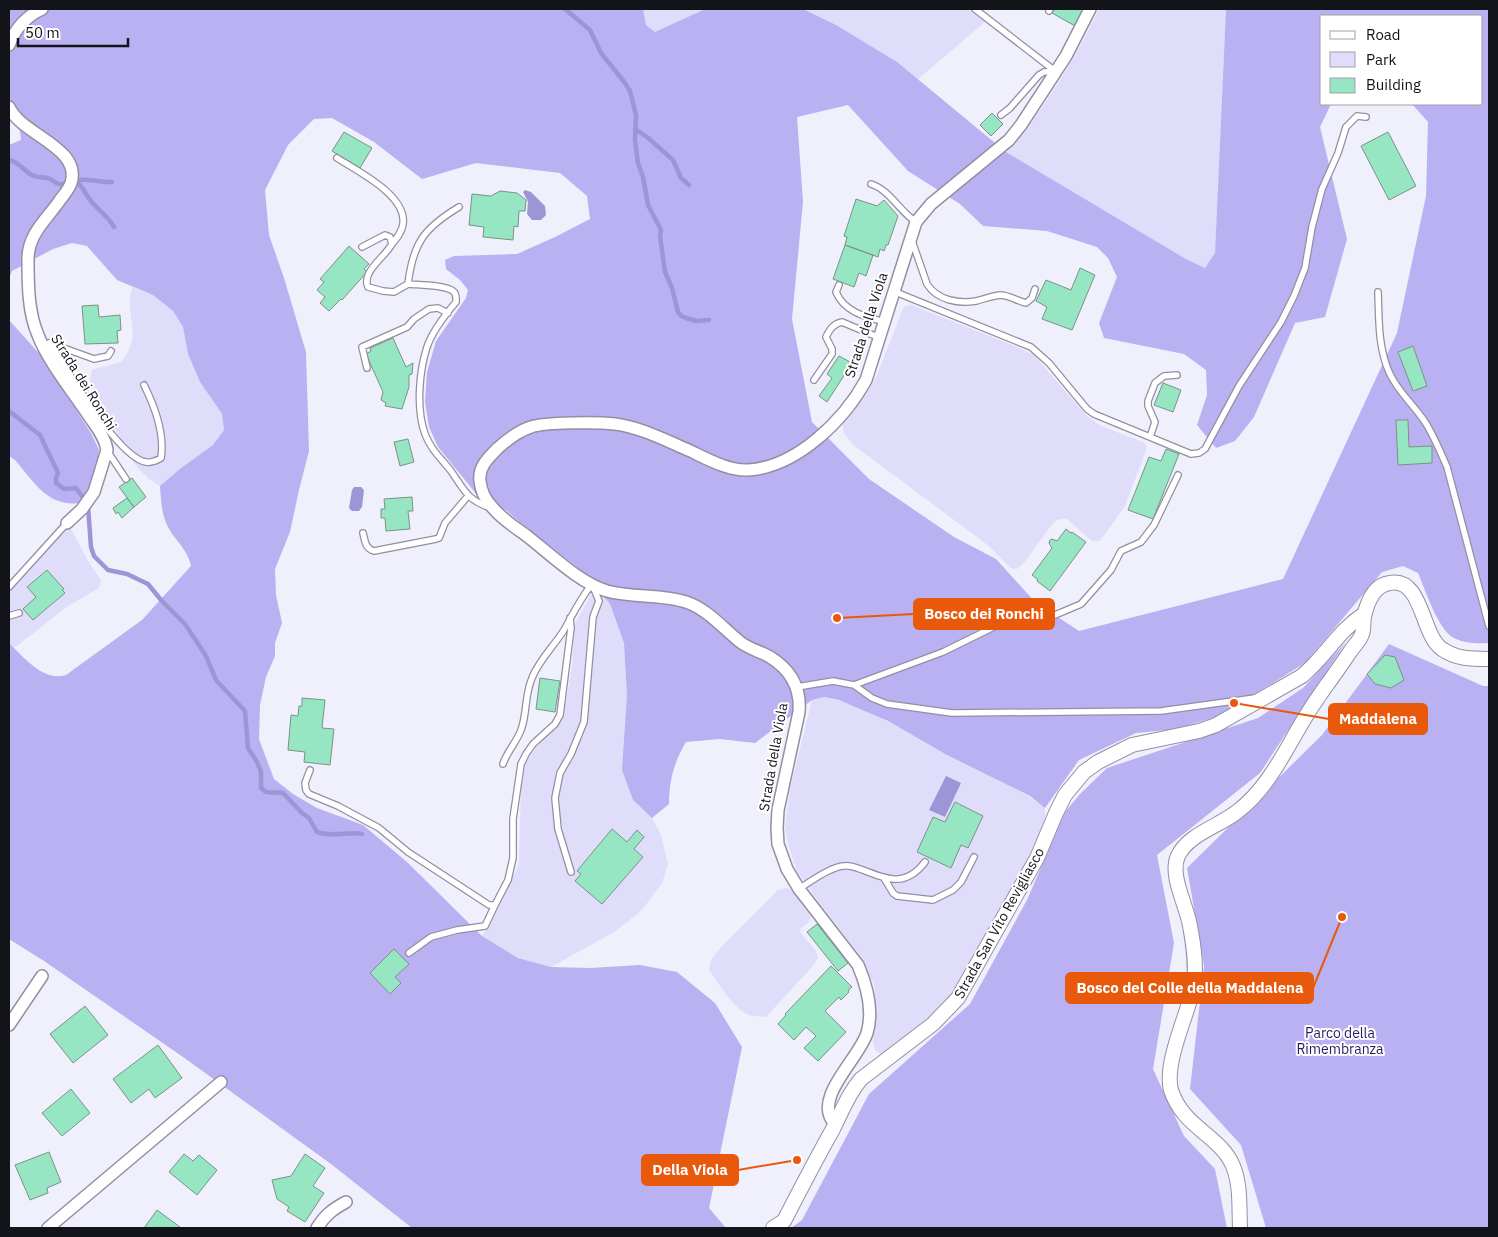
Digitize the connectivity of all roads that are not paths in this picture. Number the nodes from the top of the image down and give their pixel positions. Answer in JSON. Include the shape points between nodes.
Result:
{"nodes":[{"id":1,"x":42,"y":9,"type":"edge"},
{"id":2,"x":975,"y":9,"type":"edge"},
{"id":3,"x":1090,"y":9,"type":"edge"},
{"id":4,"x":9,"y":45,"type":"edge"},
{"id":5,"x":1055,"y":70,"type":"junction"},
{"id":6,"x":9,"y":106,"type":"edge"},
{"id":7,"x":1002,"y":114,"type":"dead end"},
{"id":8,"x":1366,"y":117,"type":"dead end"},
{"id":9,"x":337,"y":158,"type":"dead end"},
{"id":10,"x":872,"y":184,"type":"dead end"},
{"id":11,"x":459,"y":207,"type":"dead end"},
{"id":12,"x":916,"y":222,"type":"junction"},
{"id":13,"x":911,"y":236,"type":"junction"},
{"id":14,"x":392,"y":244,"type":"junction"},
{"id":15,"x":362,"y":247,"type":"dead end"},
{"id":16,"x":408,"y":284,"type":"junction"},
{"id":17,"x":838,"y":285,"type":"dead end"},
{"id":18,"x":1035,"y":288,"type":"dead end"},
{"id":19,"x":893,"y":291,"type":"junction"},
{"id":20,"x":1378,"y":292,"type":"dead end"},
{"id":21,"x":448,"y":313,"type":"junction"},
{"id":22,"x":885,"y":322,"type":"junction"},
{"id":23,"x":37,"y":335,"type":"junction"},
{"id":24,"x":880,"y":338,"type":"junction"},
{"id":25,"x":49,"y":343,"type":"junction"},
{"id":26,"x":111,"y":351,"type":"dead end"},
{"id":27,"x":367,"y":368,"type":"dead end"},
{"id":28,"x":1176,"y":375,"type":"dead end"},
{"id":29,"x":814,"y":380,"type":"dead end"},
{"id":30,"x":144,"y":385,"type":"dead end"},
{"id":31,"x":1150,"y":437,"type":"junction"},
{"id":32,"x":107,"y":450,"type":"junction"},
{"id":33,"x":1178,"y":474,"type":"dead end"},
{"id":34,"x":126,"y":479,"type":"dead end"},
{"id":35,"x":468,"y":496,"type":"junction"},
{"id":36,"x":493,"y":509,"type":"junction"},
{"id":37,"x":68,"y":523,"type":"joint"},
{"id":38,"x":364,"y":533,"type":"dead end"},
{"id":39,"x":592,"y":584,"type":"junction"},
{"id":40,"x":9,"y":588,"type":"edge"},
{"id":41,"x":19,"y":613,"type":"dead end"},
{"id":42,"x":1364,"y":614,"type":"junction"},
{"id":43,"x":9,"y":616,"type":"edge"},
{"id":44,"x":570,"y":618,"type":"junction"},
{"id":45,"x":1489,"y":626,"type":"edge"},
{"id":46,"x":1489,"y":658,"type":"edge"},
{"id":47,"x":854,"y":685,"type":"junction"},
{"id":48,"x":798,"y":688,"type":"junction"},
{"id":49,"x":1267,"y":696,"type":"junction"},
{"id":50,"x":503,"y":764,"type":"dead end"},
{"id":51,"x":310,"y":770,"type":"dead end"},
{"id":52,"x":974,"y":857,"type":"dead end"},
{"id":53,"x":925,"y":862,"type":"dead end"},
{"id":54,"x":571,"y":872,"type":"dead end"},
{"id":55,"x":884,"y":878,"type":"junction"},
{"id":56,"x":799,"y":888,"type":"junction"},
{"id":57,"x":495,"y":905,"type":"junction"},
{"id":58,"x":409,"y":953,"type":"dead end"},
{"id":59,"x":42,"y":976,"type":"dead end"},
{"id":60,"x":9,"y":1025,"type":"edge"},
{"id":61,"x":221,"y":1082,"type":"dead end"},
{"id":62,"x":835,"y":1124,"type":"junction"},
{"id":63,"x":346,"y":1202,"type":"dead end"},
{"id":64,"x":48,"y":1228,"type":"edge"},
{"id":65,"x":317,"y":1228,"type":"edge"},
{"id":66,"x":773,"y":1228,"type":"edge"},
{"id":67,"x":1240,"y":1228,"type":"edge"}],
"edges":[{"from":1,"to":4,"type":"street","via":[[20,26]]},
{"from":2,"to":5,"type":"lane"},
{"from":3,"to":5,"type":"street","name":"Strada della Viola","via":[[1066,56]]},
{"from":5,"to":7,"type":"lane","via":[[1039,75]]},
{"from":5,"to":12,"type":"street","name":"Strada della Viola","via":[[1009,140],[931,204]]},
{"from":6,"to":23,"type":"street","name":"Strada dei Ronchi","via":[[16,119],[67,157],[72,174],[71,184],[34,233],[28,252],[28,286]]},
{"from":8,"to":31,"type":"lane","via":[[1357,116],[1346,127],[1322,189],[1305,268],[1294,296],[1238,386],[1205,449],[1191,454]]},
{"from":9,"to":14,"type":"lane","via":[[398,203],[403,223]]},
{"from":10,"to":12,"type":"lane","via":[[880,187]]},
{"from":11,"to":16,"type":"lane","via":[[428,230],[415,251]]},
{"from":12,"to":13,"type":"street","name":"Strada della Viola"},
{"from":13,"to":18,"type":"lane","via":[[930,290],[947,300],[975,301],[999,295],[1026,302],[1032,298]]},
{"from":13,"to":19,"type":"street","name":"Strada della Viola"},
{"from":14,"to":15,"type":"lane","via":[[390,237],[384,235]]},
{"from":14,"to":16,"type":"lane","via":[[367,275],[368,287],[394,292]]},
{"from":16,"to":21,"type":"lane","name":"Strada della Viola","via":[[453,291],[456,302]]},
{"from":17,"to":22,"type":"lane","via":[[839,300],[852,311]]},
{"from":19,"to":22,"type":"street","name":"Strada della Viola"},
{"from":19,"to":31,"type":"lane","via":[[1031,346],[1087,409]]},
{"from":20,"to":45,"type":"lane","via":[[1380,342],[1388,372],[1425,421],[1447,467]]},
{"from":21,"to":27,"type":"lane","via":[[429,308],[408,327],[362,347]]},
{"from":21,"to":35,"type":"lane","name":"Strada della Viola","via":[[427,346],[419,397],[420,415],[435,454]]},
{"from":22,"to":24,"type":"street","name":"Strada della Viola"},
{"from":23,"to":25,"type":"lane"},
{"from":23,"to":32,"type":"street","name":"Strada dei Ronchi","via":[[98,430]]},
{"from":24,"to":29,"type":"lane","via":[[842,322],[836,323],[826,337],[832,354]]},
{"from":24,"to":36,"type":"street","name":"Strada della Viola","via":[[869,374],[858,395],[820,437],[774,464],[745,470],[730,467],[615,424],[532,426],[504,442],[481,468],[482,491]]},
{"from":25,"to":26,"type":"lane","via":[[94,359],[108,356]]},
{"from":25,"to":30,"type":"lane","via":[[112,436],[145,462],[161,458],[162,450],[154,406]]},
{"from":28,"to":31,"type":"lane","via":[[1164,376],[1155,383],[1148,401],[1155,422]]},
{"from":32,"to":34,"type":"lane"},
{"from":32,"to":37,"type":"street","name":"Strada dei Ronchi","via":[[94,492]]},
{"from":33,"to":47,"type":"lane","via":[[1154,525],[1141,542],[1121,551],[1111,570],[1081,604],[1055,615],[1012,618],[943,652]]},
{"from":35,"to":36,"type":"lane","name":"Strada della Viola","via":[[477,504]]},
{"from":35,"to":38,"type":"lane","via":[[445,523],[439,538],[374,551],[366,545]]},
{"from":36,"to":39,"type":"street","name":"Strada della Viola"},
{"from":37,"to":40,"type":"lane"},
{"from":39,"to":44,"type":"lane"},
{"from":39,"to":48,"type":"street","name":"Strada della Viola","via":[[607,591],[692,605],[739,642],[785,669]]},
{"from":39,"to":54,"type":"lane","via":[[599,601],[593,617],[584,722],[560,773],[555,798],[558,829]]},
{"from":41,"to":43,"type":"lane"},
{"from":42,"to":46,"type":"street","name":"Strada San Vito Revigliasco","via":[[1374,591],[1392,582],[1403,585],[1419,604],[1436,644],[1455,656]]},
{"from":42,"to":49,"type":"street","name":"Strada San Vito Revigliasco","via":[[1350,624],[1310,669]]},
{"from":42,"to":67,"type":"street","via":[[1362,636],[1307,714],[1272,776],[1248,803],[1190,841],[1176,859],[1177,882],[1194,948],[1195,972],[1176,1044],[1170,1087],[1176,1103],[1189,1121],[1224,1152],[1233,1165],[1238,1183]]},
{"from":44,"to":50,"type":"lane","via":[[532,678],[522,727]]},
{"from":44,"to":57,"type":"lane","via":[[560,715],[521,764],[513,858],[508,880]]},
{"from":47,"to":48,"type":"lane","via":[[833,681]]},
{"from":47,"to":49,"type":"lane","via":[[887,704],[952,713],[1161,711]]},
{"from":48,"to":56,"type":"street","name":"Strada della Viola","via":[[799,712],[776,828],[782,858]]},
{"from":49,"to":62,"type":"street","name":"Strada San Vito Revigliasco","via":[[1216,725],[1132,746],[1084,772],[1065,795],[1034,865],[958,998],[934,1024],[861,1079],[844,1102]]},
{"from":51,"to":57,"type":"lane","via":[[305,783],[309,794],[371,824],[489,905]]},
{"from":52,"to":55,"type":"lane","via":[[961,882],[933,900],[898,896]]},
{"from":53,"to":55,"type":"lane","via":[[913,875],[903,879]]},
{"from":55,"to":56,"type":"lane","via":[[843,866]]},
{"from":56,"to":62,"type":"street","name":"Strada della Viola","via":[[858,965],[869,999],[870,1017],[862,1045],[829,1096],[829,1118]]},
{"from":57,"to":58,"type":"lane","via":[[485,926],[431,937]]},
{"from":59,"to":60,"type":"street"},
{"from":61,"to":64,"type":"street"},
{"from":62,"to":66,"type":"street","name":"Strada San Vito Revigliasco","via":[[784,1221]]},
{"from":63,"to":65,"type":"street","via":[[323,1218]]}]}
